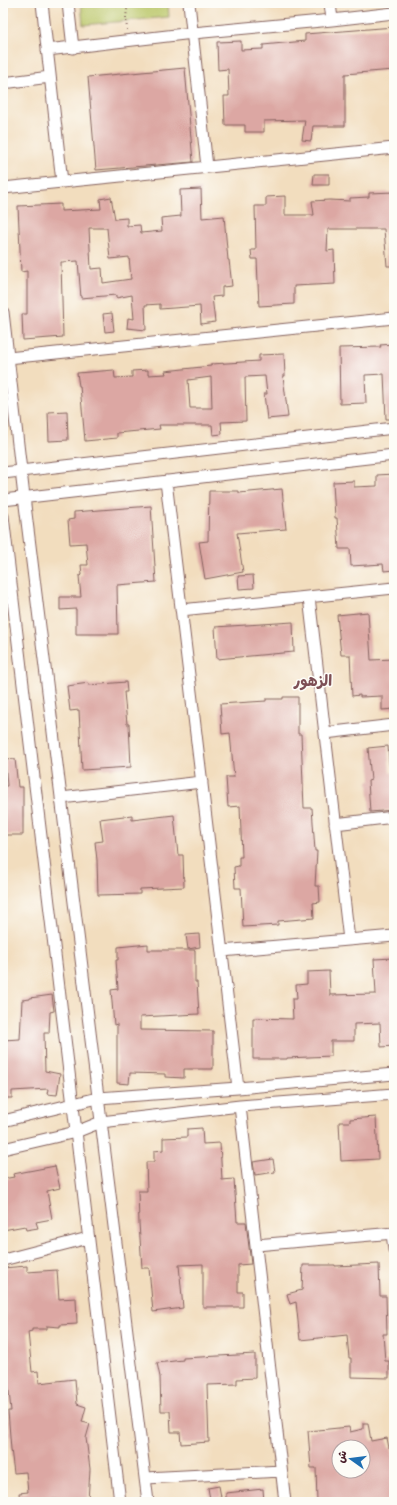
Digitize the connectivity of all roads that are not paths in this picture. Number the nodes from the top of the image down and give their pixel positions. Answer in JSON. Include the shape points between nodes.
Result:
{"nodes":[{"id":1,"x":42,"y":3,"type":"edge"},
{"id":2,"x":68,"y":3,"type":"edge"},
{"id":3,"x":189,"y":3,"type":"edge"},
{"id":4,"x":330,"y":3,"type":"edge"},
{"id":5,"x":394,"y":13,"type":"edge"},
{"id":6,"x":332,"y":20,"type":"junction"},
{"id":7,"x":193,"y":33,"type":"junction"},
{"id":8,"x":73,"y":48,"type":"junction"},
{"id":9,"x":47,"y":50,"type":"junction"},
{"id":10,"x":50,"y":77,"type":"junction"},
{"id":11,"x":3,"y":83,"type":"edge"},
{"id":12,"x":394,"y":148,"type":"edge"},
{"id":13,"x":207,"y":167,"type":"junction"},
{"id":14,"x":62,"y":182,"type":"junction"},
{"id":15,"x":3,"y":188,"type":"edge"},
{"id":16,"x":3,"y":312,"type":"edge"},
{"id":17,"x":394,"y":318,"type":"edge"},
{"id":18,"x":7,"y":364,"type":"edge"},
{"id":19,"x":394,"y":428,"type":"edge"},
{"id":20,"x":394,"y":455,"type":"edge"},
{"id":21,"x":21,"y":471,"type":"junction"},
{"id":22,"x":3,"y":473,"type":"edge"},
{"id":23,"x":166,"y":481,"type":"junction"},
{"id":24,"x":24,"y":497,"type":"junction"},
{"id":25,"x":3,"y":500,"type":"edge"},
{"id":26,"x":3,"y":516,"type":"edge"},
{"id":27,"x":394,"y":588,"type":"edge"},
{"id":28,"x":309,"y":597,"type":"junction"},
{"id":29,"x":181,"y":610,"type":"junction"},
{"id":30,"x":394,"y":725,"type":"edge"},
{"id":31,"x":325,"y":732,"type":"junction"},
{"id":32,"x":202,"y":782,"type":"junction"},
{"id":33,"x":61,"y":798,"type":"junction"},
{"id":34,"x":394,"y":817,"type":"edge"},
{"id":35,"x":335,"y":824,"type":"junction"},
{"id":36,"x":394,"y":936,"type":"edge"},
{"id":37,"x":349,"y":940,"type":"junction"},
{"id":38,"x":222,"y":952,"type":"junction"},
{"id":39,"x":394,"y":1074,"type":"edge"},
{"id":40,"x":238,"y":1088,"type":"junction"},
{"id":41,"x":394,"y":1094,"type":"edge"},
{"id":42,"x":98,"y":1098,"type":"junction"},
{"id":43,"x":72,"y":1104,"type":"junction"},
{"id":44,"x":240,"y":1106,"type":"junction"},
{"id":45,"x":3,"y":1120,"type":"edge"},
{"id":46,"x":101,"y":1122,"type":"junction"},
{"id":47,"x":76,"y":1132,"type":"junction"},
{"id":48,"x":3,"y":1149,"type":"edge"},
{"id":49,"x":393,"y":1233,"type":"edge"},
{"id":50,"x":88,"y":1238,"type":"junction"},
{"id":51,"x":256,"y":1245,"type":"junction"},
{"id":52,"x":394,"y":1250,"type":"edge"},
{"id":53,"x":3,"y":1260,"type":"edge"},
{"id":54,"x":282,"y":1471,"type":"junction"},
{"id":55,"x":146,"y":1478,"type":"junction"},
{"id":56,"x":120,"y":1502,"type":"edge"},
{"id":57,"x":148,"y":1502,"type":"edge"},
{"id":58,"x":285,"y":1502,"type":"edge"}],
"edges":[{"from":1,"to":9,"type":"street"},
{"from":2,"to":8,"type":"street"},
{"from":3,"to":7,"type":"street"},
{"from":4,"to":6,"type":"street"},
{"from":5,"to":6,"type":"street"},
{"from":6,"to":7,"type":"street"},
{"from":7,"to":8,"type":"street"},
{"from":7,"to":13,"type":"street"},
{"from":8,"to":9,"type":"street"},
{"from":9,"to":10,"type":"street"},
{"from":10,"to":11,"type":"street"},
{"from":10,"to":14,"type":"street"},
{"from":12,"to":13,"type":"street"},
{"from":13,"to":14,"type":"street"},
{"from":14,"to":15,"type":"street"},
{"from":16,"to":18,"type":"street"},
{"from":17,"to":18,"type":"street"},
{"from":18,"to":21,"type":"street"},
{"from":19,"to":21,"type":"street"},
{"from":20,"to":23,"type":"street"},
{"from":21,"to":22,"type":"street"},
{"from":21,"to":24,"type":"street"},
{"from":23,"to":24,"type":"street"},
{"from":23,"to":29,"type":"street"},
{"from":24,"to":25,"type":"street"},
{"from":24,"to":33,"type":"street"},
{"from":26,"to":43,"type":"street"},
{"from":27,"to":28,"type":"street"},
{"from":28,"to":29,"type":"street"},
{"from":28,"to":31,"type":"street"},
{"from":29,"to":32,"type":"street"},
{"from":30,"to":31,"type":"street"},
{"from":31,"to":35,"type":"street"},
{"from":32,"to":33,"type":"street"},
{"from":32,"to":38,"type":"street"},
{"from":33,"to":42,"type":"street"},
{"from":34,"to":35,"type":"street"},
{"from":35,"to":37,"type":"street"},
{"from":36,"to":37,"type":"street"},
{"from":37,"to":38,"type":"street"},
{"from":38,"to":40,"type":"street"},
{"from":39,"to":40,"type":"street"},
{"from":40,"to":42,"type":"street"},
{"from":41,"to":44,"type":"street"},
{"from":42,"to":43,"type":"street"},
{"from":42,"to":46,"type":"street"},
{"from":43,"to":45,"type":"street"},
{"from":43,"to":47,"type":"street"},
{"from":44,"to":46,"type":"street"},
{"from":44,"to":51,"type":"street"},
{"from":46,"to":47,"type":"street"},
{"from":46,"to":55,"type":"street"},
{"from":47,"to":48,"type":"street"},
{"from":47,"to":50,"type":"street"},
{"from":49,"to":51,"type":"street"},
{"from":49,"to":52,"type":"street"},
{"from":50,"to":53,"type":"street"},
{"from":50,"to":56,"type":"street"},
{"from":51,"to":54,"type":"street"},
{"from":54,"to":55,"type":"street"},
{"from":54,"to":58,"type":"street"},
{"from":55,"to":57,"type":"street"}]}
